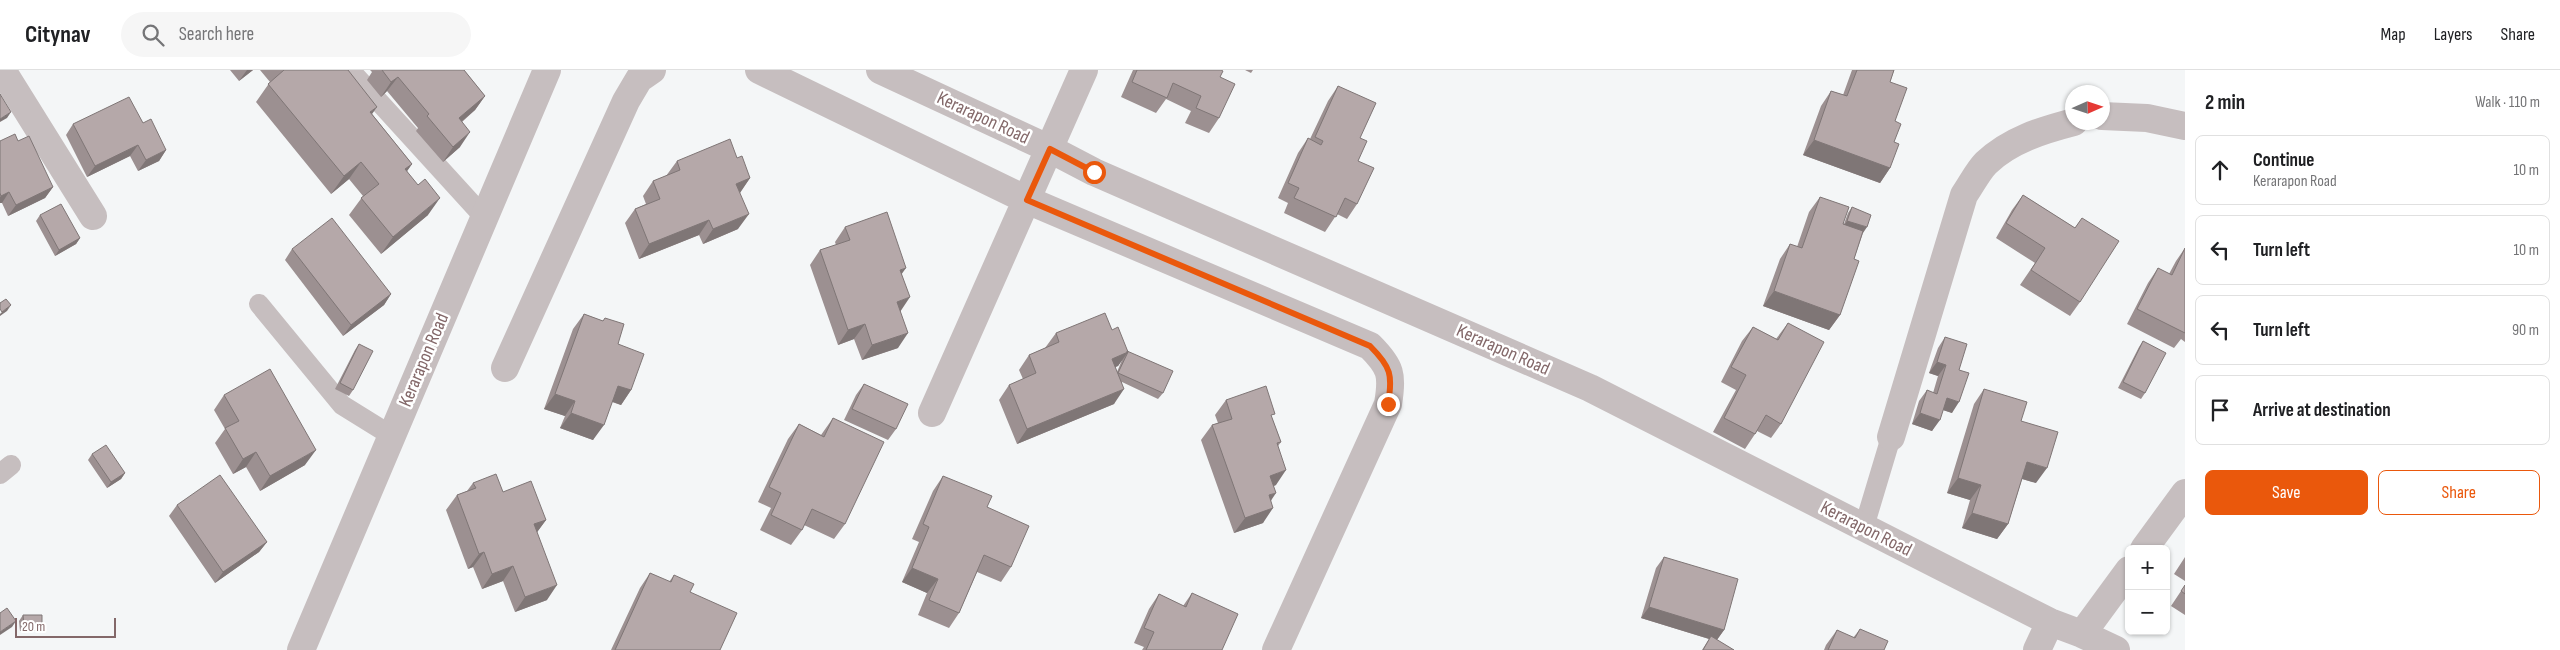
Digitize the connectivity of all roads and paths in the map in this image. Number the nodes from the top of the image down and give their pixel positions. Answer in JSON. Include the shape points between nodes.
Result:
{"nodes":[{"id":1,"x":2,"y":70,"type":"edge"},
{"id":2,"x":350,"y":70,"type":"edge"},
{"id":3,"x":546,"y":70,"type":"edge"},
{"id":4,"x":652,"y":70,"type":"edge"},
{"id":5,"x":759,"y":70,"type":"edge"},
{"id":6,"x":880,"y":70,"type":"edge"},
{"id":7,"x":1084,"y":70,"type":"edge"},
{"id":8,"x":2110,"y":116,"type":"edge"},
{"id":9,"x":2065,"y":124,"type":"edge"},
{"id":10,"x":2185,"y":126,"type":"edge"},
{"id":11,"x":1050,"y":149,"type":"junction"},
{"id":12,"x":1027,"y":200,"type":"junction"},
{"id":13,"x":93,"y":216,"type":"dead end"},
{"id":14,"x":484,"y":217,"type":"junction"},
{"id":15,"x":259,"y":304,"type":"dead end"},
{"id":16,"x":505,"y":368,"type":"dead end"},
{"id":17,"x":932,"y":413,"type":"dead end"},
{"id":18,"x":392,"y":436,"type":"junction"},
{"id":19,"x":1891,"y":437,"type":"joint"},
{"id":20,"x":2185,"y":493,"type":"edge"},
{"id":21,"x":1864,"y":527,"type":"junction"},
{"id":22,"x":2147,"y":545,"type":"edge"},
{"id":23,"x":2125,"y":575,"type":"edge"},
{"id":24,"x":2050,"y":622,"type":"junction"},
{"id":25,"x":2082,"y":634,"type":"junction"},
{"id":26,"x":300,"y":650,"type":"edge"},
{"id":27,"x":1276,"y":650,"type":"edge"},
{"id":28,"x":2037,"y":650,"type":"edge"},
{"id":29,"x":2116,"y":650,"type":"edge"}],
"edges":[{"from":1,"to":13,"type":"street"},
{"from":2,"to":14,"type":"lane"},
{"from":3,"to":14,"type":"street","name":"Kerarapon Road"},
{"from":4,"to":16,"type":"street","via":[[639,79],[626,101]]},
{"from":5,"to":12,"type":"street"},
{"from":6,"to":11,"type":"street","name":"Kerarapon Road"},
{"from":7,"to":11,"type":"street"},
{"from":8,"to":10,"type":"street","via":[[2147,118]]},
{"from":9,"to":19,"type":"street","via":[[2042,130],[2001,151],[1985,164],[1964,195]]},
{"from":11,"to":12,"type":"street"},
{"from":11,"to":21,"type":"street","name":"Kerarapon Road","via":[[1103,176],[1590,388]]},
{"from":12,"to":17,"type":"street"},
{"from":12,"to":27,"type":"street","via":[[1370,346],[1386,362],[1392,381],[1388,404]]},
{"from":14,"to":18,"type":"street","name":"Kerarapon Road"},
{"from":15,"to":18,"type":"lane","via":[[342,405]]},
{"from":18,"to":26,"type":"street","name":"Kerarapon Road"},
{"from":19,"to":21,"type":"lane"},
{"from":20,"to":22,"type":"street"},
{"from":21,"to":24,"type":"street","name":"Kerarapon Road"},
{"from":23,"to":25,"type":"street"},
{"from":24,"to":25,"type":"street","name":"Kerarapon Road"},
{"from":24,"to":28,"type":"street"},
{"from":25,"to":29,"type":"street","name":"Kerarapon Road"}]}
